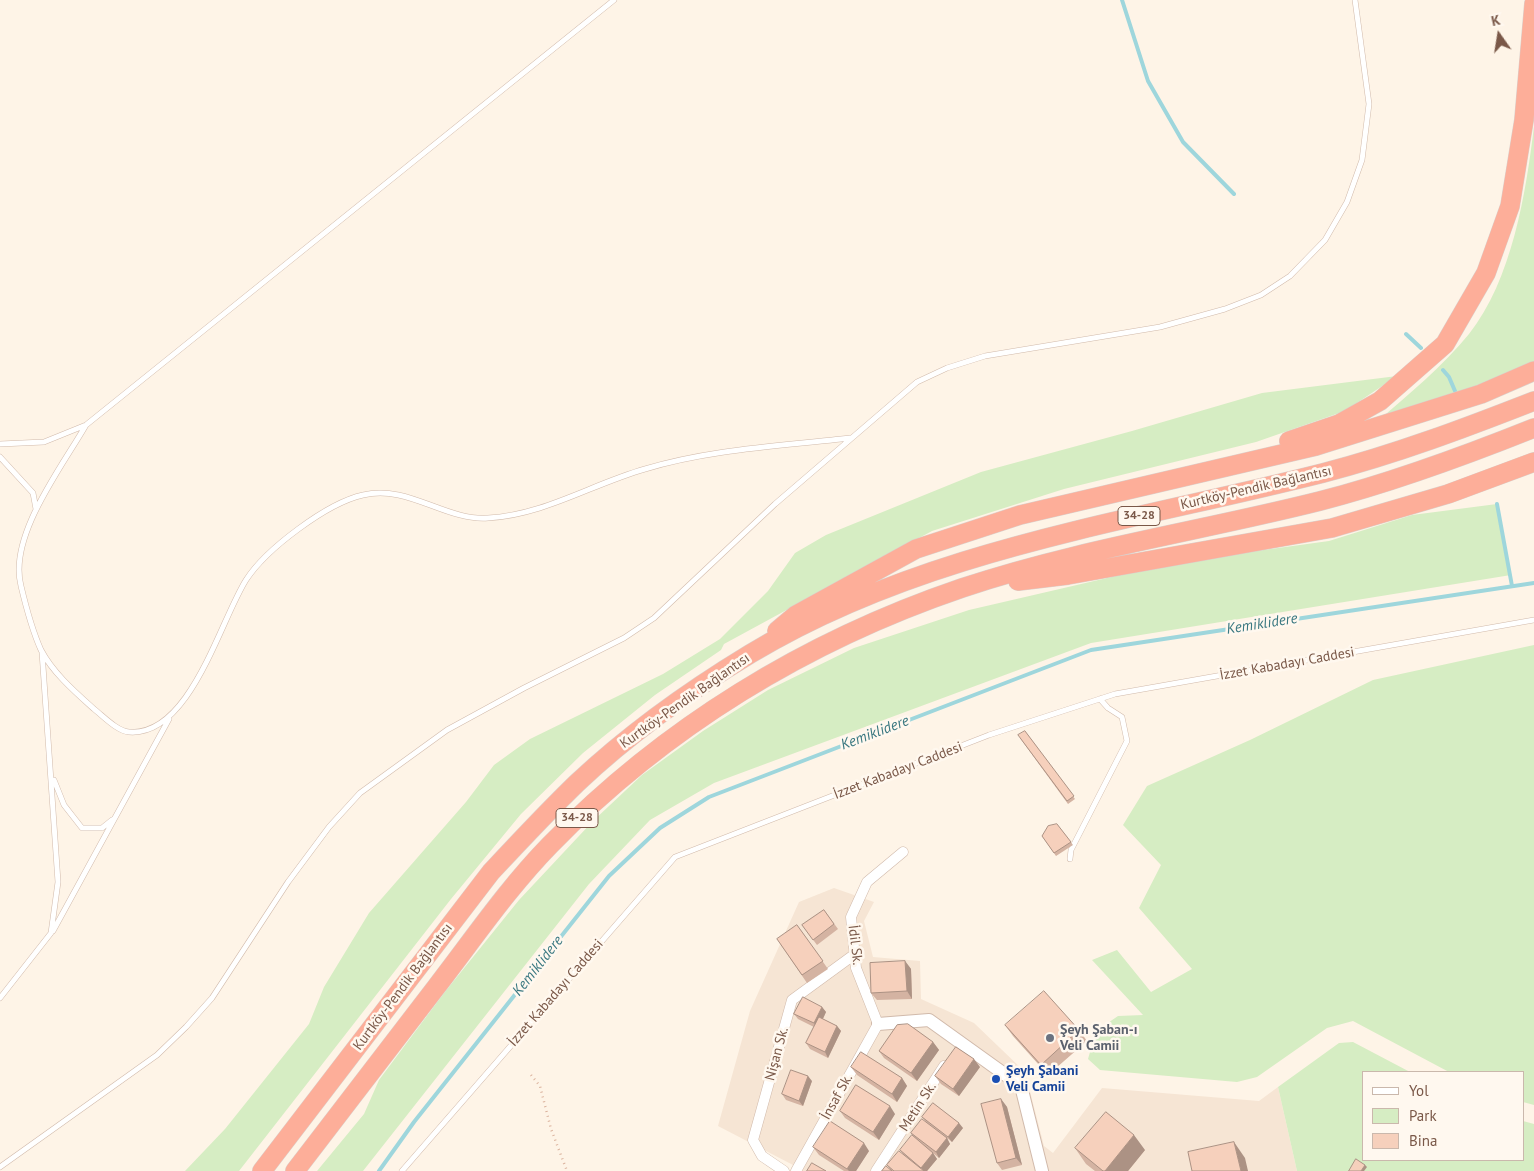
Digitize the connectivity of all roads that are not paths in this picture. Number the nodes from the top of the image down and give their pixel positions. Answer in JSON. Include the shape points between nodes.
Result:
{"nodes":[{"id":1,"x":614,"y":0,"type":"edge"},
{"id":2,"x":1355,"y":0,"type":"edge"},
{"id":3,"x":1534,"y":4,"type":"edge"},
{"id":4,"x":1534,"y":371,"type":"edge"},
{"id":5,"x":1534,"y":401,"type":"edge"},
{"id":6,"x":86,"y":425,"type":"junction"},
{"id":7,"x":1534,"y":428,"type":"edge"},
{"id":8,"x":851,"y":438,"type":"junction"},
{"id":9,"x":0,"y":444,"type":"edge"},
{"id":10,"x":0,"y":457,"type":"edge"},
{"id":11,"x":1534,"y":462,"type":"edge"},
{"id":12,"x":1054,"y":506,"type":"junction"},
{"id":13,"x":36,"y":510,"type":"junction"},
{"id":14,"x":963,"y":588,"type":"junction"},
{"id":15,"x":1534,"y":620,"type":"edge"},
{"id":16,"x":42,"y":652,"type":"junction"},
{"id":17,"x":752,"y":652,"type":"junction"},
{"id":18,"x":1100,"y":699,"type":"junction"},
{"id":19,"x":170,"y":717,"type":"junction"},
{"id":20,"x":52,"y":774,"type":"junction"},
{"id":21,"x":115,"y":817,"type":"junction"},
{"id":22,"x":903,"y":852,"type":"dead end"},
{"id":23,"x":1070,"y":859,"type":"dead end"},
{"id":24,"x":51,"y":933,"type":"junction"},
{"id":25,"x":855,"y":954,"type":"junction"},
{"id":26,"x":0,"y":998,"type":"edge"},
{"id":27,"x":878,"y":1024,"type":"junction"},
{"id":28,"x":954,"y":1050,"type":"junction"},
{"id":29,"x":0,"y":1168,"type":"edge"},
{"id":30,"x":262,"y":1171,"type":"edge"},
{"id":31,"x":295,"y":1171,"type":"edge"},
{"id":32,"x":402,"y":1171,"type":"edge"},
{"id":33,"x":784,"y":1171,"type":"edge"},
{"id":34,"x":796,"y":1171,"type":"edge"},
{"id":35,"x":876,"y":1171,"type":"edge"},
{"id":36,"x":1042,"y":1171,"type":"edge"}],
"edges":[{"from":1,"to":6,"type":"lane"},
{"from":2,"to":8,"type":"lane","via":[[1369,104],[1362,160],[1347,202],[1325,240],[1290,276],[1261,295],[1225,310],[1160,326],[985,356],[947,368],[917,382]]},
{"from":3,"to":12,"type":"highway","via":[[1524,120],[1510,206],[1486,273],[1445,344],[1380,401],[1339,424],[1297,439]]},
{"from":4,"to":12,"type":"highway","via":[[1481,394],[1316,446]]},
{"from":5,"to":17,"type":"highway","name":"Kurtköy-Pendik Bağlantısı","number":"34-28","via":[[1394,453],[971,558],[886,588]]},
{"from":6,"to":9,"type":"lane","via":[[44,442]]},
{"from":6,"to":13,"type":"lane"},
{"from":7,"to":14,"type":"highway","name":"Kurtköy-Pendik Bağlantısı","number":"34-28","via":[[1407,476],[1329,498],[1069,557]]},
{"from":8,"to":19,"type":"lane","via":[[692,456],[642,470],[530,511],[486,518],[455,514],[426,501],[398,495],[362,495],[332,508],[282,540],[265,555],[246,580],[200,672]]},
{"from":8,"to":29,"type":"lane","via":[[775,504],[654,618],[624,638],[447,730],[360,793],[329,826],[212,998],[186,1028],[157,1055]]},
{"from":10,"to":13,"type":"lane","via":[[32,493]]},
{"from":11,"to":14,"type":"highway","via":[[1448,494],[1332,528],[1068,575]]},
{"from":12,"to":17,"type":"highway","via":[[916,549],[796,615]]},
{"from":13,"to":16,"type":"lane","via":[[26,529],[18,575]]},
{"from":14,"to":31,"type":"highway","name":"Kurtköy-Pendik Bağlantısı","number":"34-28","via":[[828,642],[714,708],[651,753],[588,808],[496,907]]},
{"from":15,"to":18,"type":"lane","name":"İzzet Kabadayı Caddesi"},
{"from":16,"to":19,"type":"lane","via":[[72,690],[109,722],[127,732],[153,728]]},
{"from":16,"to":20,"type":"lane"},
{"from":17,"to":30,"type":"highway","name":"Kurtköy-Pendik Bağlantısı","number":"34-28","via":[[639,730],[578,782],[491,872]]},
{"from":18,"to":23,"type":"lane","via":[[1122,717],[1128,741],[1071,850]]},
{"from":18,"to":32,"type":"lane","name":"İzzet Kabadayı Caddesi","via":[[989,735],[675,857]]},
{"from":19,"to":21,"type":"lane"},
{"from":20,"to":21,"type":"lane","via":[[64,805],[82,828],[102,828]]},
{"from":20,"to":24,"type":"lane","via":[[58,882]]},
{"from":21,"to":24,"type":"lane"},
{"from":22,"to":25,"type":"street","name":"İdil Sk.","via":[[867,882],[851,917]]},
{"from":24,"to":26,"type":"lane"},
{"from":25,"to":27,"type":"street","name":"İdil Sk.","via":[[856,968]]},
{"from":25,"to":33,"type":"street","name":"Nişan Sk.","via":[[792,1000],[753,1140],[762,1156]]},
{"from":27,"to":28,"type":"street","via":[[929,1020]]},
{"from":27,"to":34,"type":"street","name":"İnsaf Sk."},
{"from":28,"to":35,"type":"street","name":"Metin Sk."},
{"from":28,"to":36,"type":"street","via":[[1021,1086]]}]}
